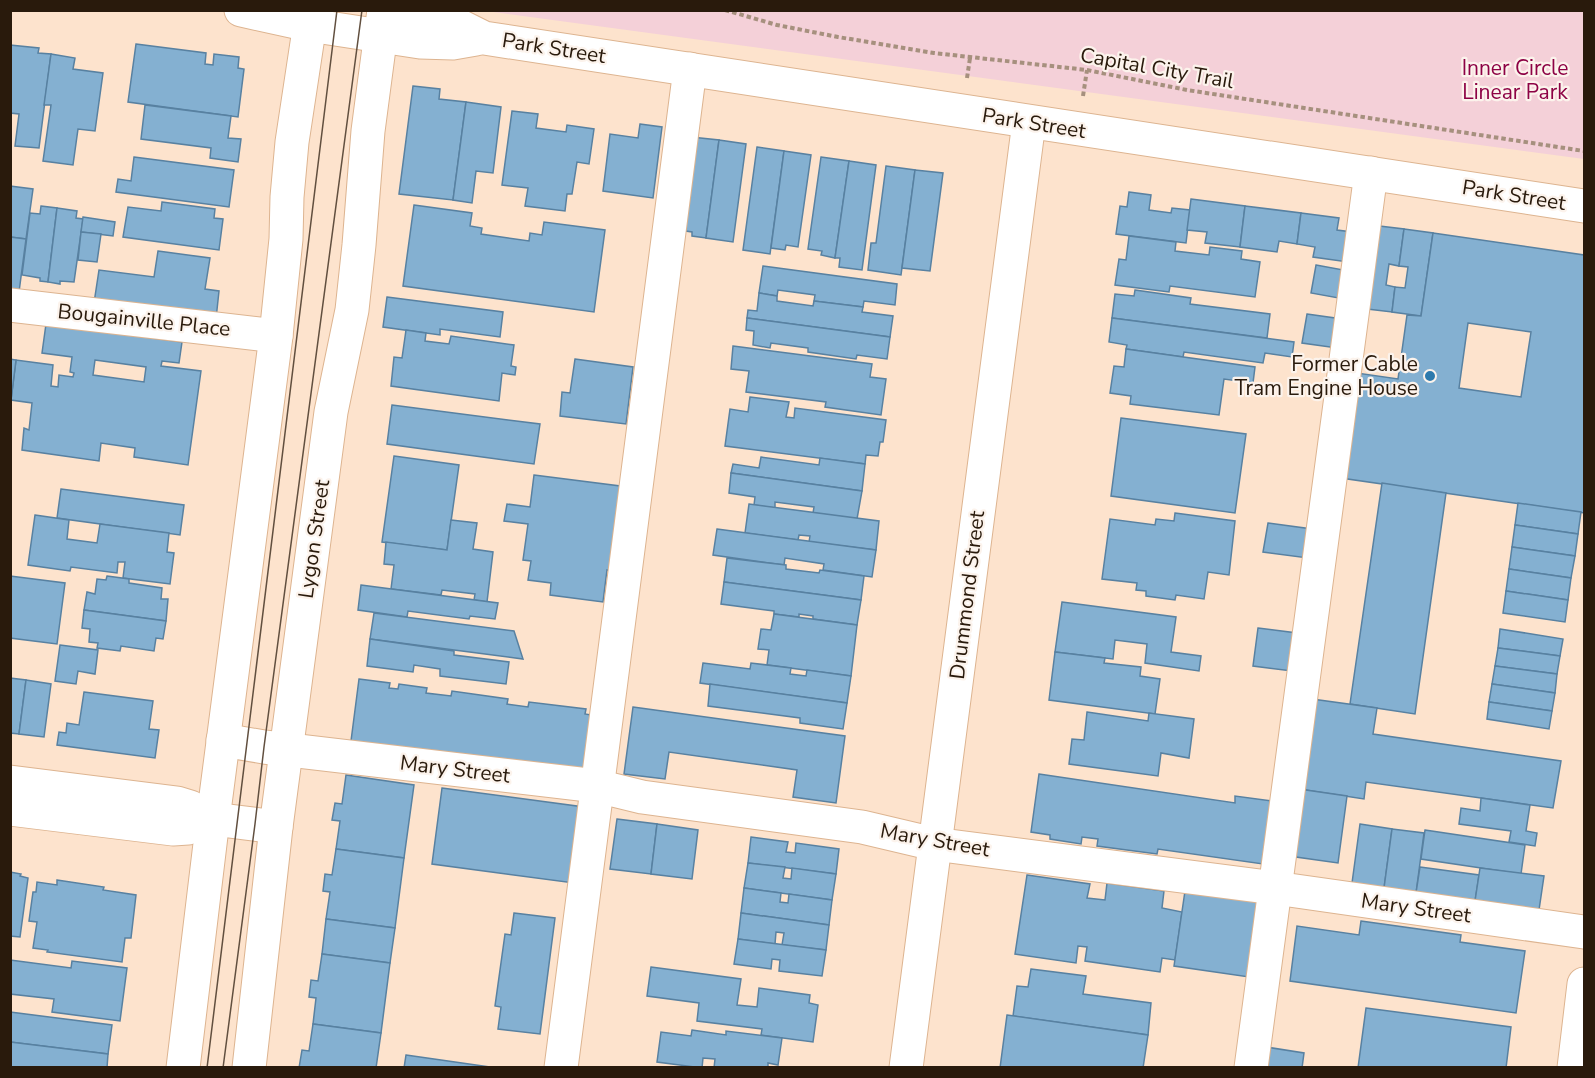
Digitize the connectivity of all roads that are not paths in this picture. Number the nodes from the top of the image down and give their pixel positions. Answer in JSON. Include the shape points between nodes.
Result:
{"nodes":[{"id":1,"x":241,"y":10,"type":"edge"},
{"id":2,"x":310,"y":18,"type":"edge"},
{"id":3,"x":384,"y":19,"type":"edge"},
{"id":4,"x":690,"y":69,"type":"junction"},
{"id":5,"x":1029,"y":122,"type":"junction"},
{"id":6,"x":1371,"y":173,"type":"junction"},
{"id":7,"x":1584,"y":206,"type":"edge"},
{"id":8,"x":10,"y":305,"type":"edge"},
{"id":9,"x":276,"y":336,"type":"junction"},
{"id":10,"x":223,"y":740,"type":"junction"},
{"id":11,"x":286,"y":748,"type":"junction"},
{"id":12,"x":10,"y":782,"type":"edge"},
{"id":13,"x":597,"y":786,"type":"junction"},
{"id":14,"x":10,"y":809,"type":"edge"},
{"id":15,"x":213,"y":819,"type":"junction"},
{"id":16,"x":276,"y":827,"type":"junction"},
{"id":17,"x":934,"y":844,"type":"junction"},
{"id":18,"x":1275,"y":888,"type":"junction"},
{"id":19,"x":1584,"y":932,"type":"edge"},
{"id":20,"x":1584,"y":984,"type":"edge"},
{"id":21,"x":183,"y":1068,"type":"edge"},
{"id":22,"x":249,"y":1068,"type":"edge"},
{"id":23,"x":561,"y":1068,"type":"edge"},
{"id":24,"x":906,"y":1068,"type":"edge"},
{"id":25,"x":1251,"y":1068,"type":"edge"},
{"id":26,"x":1574,"y":1068,"type":"edge"}],
"edges":[{"from":1,"to":2,"type":"street","name":"Park Street"},
{"from":2,"to":3,"type":"street","name":"Park Street"},
{"from":2,"to":9,"type":"street","via":[[292,142]]},
{"from":3,"to":4,"type":"street","name":"Park Street","via":[[420,42],[453,43],[484,38]]},
{"from":3,"to":11,"type":"street","name":"Lygon Street","via":[[368,131],[352,310],[331,412]]},
{"from":4,"to":5,"type":"street","name":"Park Street"},
{"from":4,"to":13,"type":"street"},
{"from":5,"to":6,"type":"street","name":"Park Street"},
{"from":5,"to":17,"type":"street","name":"Drummond Street"},
{"from":6,"to":7,"type":"street","name":"Park Street"},
{"from":6,"to":18,"type":"street"},
{"from":8,"to":9,"type":"street","name":"Bougainville Place"},
{"from":9,"to":10,"type":"street"},
{"from":10,"to":11,"type":"street","name":"Mary Street"},
{"from":10,"to":15,"type":"street"},
{"from":11,"to":13,"type":"street","name":"Mary Street"},
{"from":11,"to":16,"type":"street","name":"Lygon Street"},
{"from":12,"to":15,"type":"street","via":[[177,803]]},
{"from":13,"to":17,"type":"street","name":"Mary Street","via":[[642,797],[862,827]]},
{"from":13,"to":23,"type":"street"},
{"from":14,"to":15,"type":"street","via":[[173,829]]},
{"from":15,"to":16,"type":"street"},
{"from":15,"to":21,"type":"street"},
{"from":16,"to":22,"type":"street","name":"Lygon Street"},
{"from":17,"to":18,"type":"street","name":"Mary Street"},
{"from":17,"to":24,"type":"street","name":"Drummond Street"},
{"from":18,"to":19,"type":"street","name":"Mary Street"},
{"from":18,"to":25,"type":"street"},
{"from":20,"to":26,"type":"street"}]}
